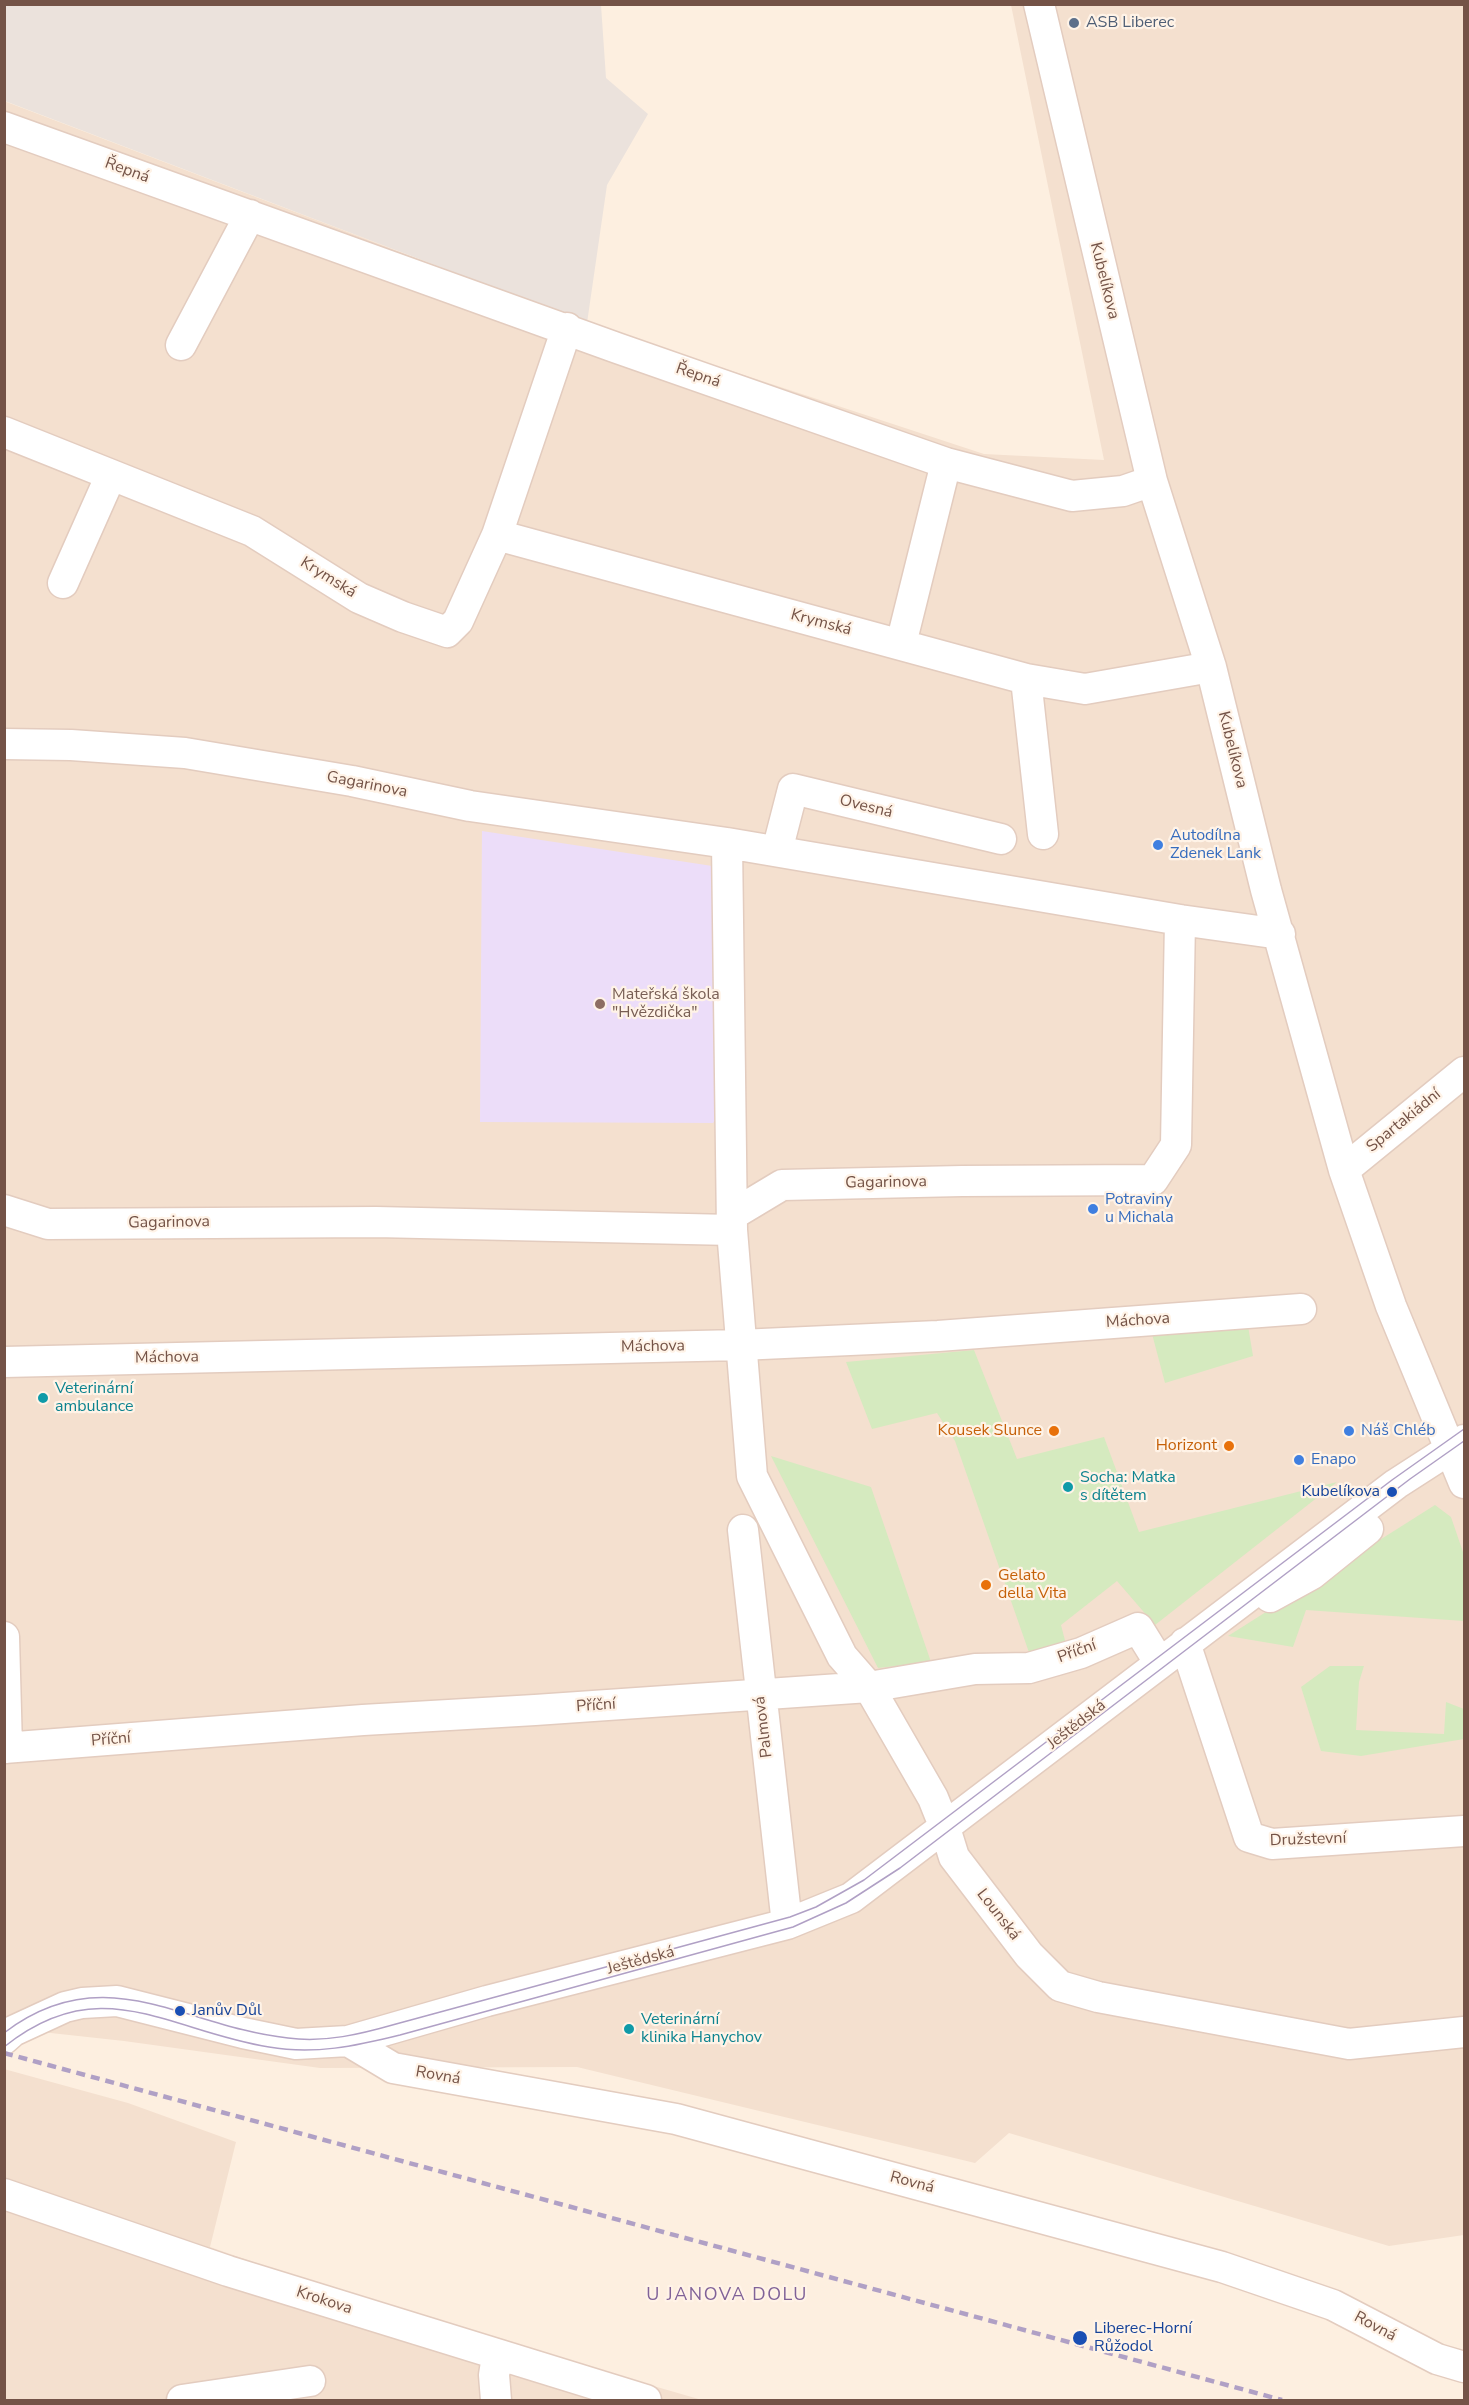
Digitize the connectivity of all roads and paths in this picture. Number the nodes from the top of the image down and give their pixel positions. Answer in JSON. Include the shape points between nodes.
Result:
{"nodes":[{"id":1,"x":1039,"y":4,"type":"edge"},
{"id":2,"x":4,"y":127,"type":"edge"},
{"id":3,"x":250,"y":215,"type":"junction"},
{"id":4,"x":567,"y":328,"type":"junction"},
{"id":5,"x":181,"y":345,"type":"dead end"},
{"id":6,"x":4,"y":432,"type":"edge"},
{"id":7,"x":946,"y":463,"type":"junction"},
{"id":8,"x":111,"y":475,"type":"junction"},
{"id":9,"x":1152,"y":481,"type":"junction"},
{"id":10,"x":497,"y":535,"type":"junction"},
{"id":11,"x":63,"y":583,"type":"dead end"},
{"id":12,"x":901,"y":644,"type":"junction"},
{"id":13,"x":1211,"y":667,"type":"junction"},
{"id":14,"x":1026,"y":679,"type":"junction"},
{"id":15,"x":4,"y":744,"type":"edge"},
{"id":16,"x":1043,"y":834,"type":"dead end"},
{"id":17,"x":1001,"y":839,"type":"dead end"},
{"id":18,"x":727,"y":843,"type":"junction"},
{"id":19,"x":777,"y":851,"type":"junction"},
{"id":20,"x":1179,"y":920,"type":"junction"},
{"id":21,"x":1280,"y":934,"type":"junction"},
{"id":22,"x":1464,"y":1071,"type":"edge"},
{"id":23,"x":1344,"y":1170,"type":"junction"},
{"id":24,"x":4,"y":1210,"type":"edge"},
{"id":25,"x":732,"y":1222,"type":"junction"},
{"id":26,"x":1301,"y":1309,"type":"dead end"},
{"id":27,"x":740,"y":1345,"type":"junction"},
{"id":28,"x":4,"y":1362,"type":"edge"},
{"id":29,"x":1457,"y":1444,"type":"edge"},
{"id":30,"x":1464,"y":1483,"type":"edge"},
{"id":31,"x":742,"y":1530,"type":"dead end"},
{"id":32,"x":4,"y":1636,"type":"edge"},
{"id":33,"x":1194,"y":1637,"type":"junction"},
{"id":34,"x":1159,"y":1662,"type":"junction"},
{"id":35,"x":869,"y":1687,"type":"junction"},
{"id":36,"x":760,"y":1695,"type":"junction"},
{"id":37,"x":6,"y":1748,"type":"edge"},
{"id":38,"x":945,"y":1828,"type":"junction"},
{"id":39,"x":1464,"y":1831,"type":"edge"},
{"id":40,"x":787,"y":1924,"type":"junction"},
{"id":41,"x":1464,"y":2032,"type":"edge"},
{"id":42,"x":4,"y":2038,"type":"edge"},
{"id":43,"x":348,"y":2041,"type":"junction"},
{"id":44,"x":4,"y":2194,"type":"edge"},
{"id":45,"x":497,"y":2356,"type":"junction"},
{"id":46,"x":1464,"y":2367,"type":"edge"},
{"id":47,"x":310,"y":2381,"type":"dead end"},
{"id":48,"x":182,"y":2400,"type":"edge"},
{"id":49,"x":496,"y":2400,"type":"edge"},
{"id":50,"x":646,"y":2400,"type":"edge"}],
"edges":[{"from":1,"to":9,"type":"street","name":"Kubelíkova"},
{"from":2,"to":3,"type":"street","name":"Řepná"},
{"from":3,"to":4,"type":"street","name":"Řepná"},
{"from":3,"to":5,"type":"street"},
{"from":4,"to":7,"type":"street","name":"Řepná"},
{"from":4,"to":10,"type":"street","name":"Krymská"},
{"from":6,"to":8,"type":"street","name":"Krymská"},
{"from":7,"to":9,"type":"street","name":"Řepná","via":[[1072,496],[1123,491]]},
{"from":7,"to":12,"type":"street"},
{"from":8,"to":10,"type":"street","name":"Krymská","via":[[252,531],[358,598],[447,632],[458,621]]},
{"from":8,"to":11,"type":"street"},
{"from":9,"to":13,"type":"street","name":"Kubelíkova"},
{"from":10,"to":12,"type":"street","name":"Krymská"},
{"from":12,"to":14,"type":"street","name":"Krymská"},
{"from":13,"to":14,"type":"street","name":"Krymská","via":[[1085,689]]},
{"from":13,"to":21,"type":"street","name":"Kubelíkova"},
{"from":14,"to":16,"type":"street"},
{"from":15,"to":18,"type":"street","name":"Gagarinova","via":[[71,744],[185,753],[352,781],[470,806]]},
{"from":17,"to":19,"type":"street","name":"Ovesná","via":[[793,789]]},
{"from":18,"to":19,"type":"street","name":"Gagarinova"},
{"from":18,"to":25,"type":"street"},
{"from":19,"to":20,"type":"street","name":"Gagarinova"},
{"from":20,"to":21,"type":"street","name":"Gagarinova"},
{"from":20,"to":25,"type":"street","name":"Gagarinova","via":[[1176,1145],[1154,1180],[782,1185]]},
{"from":21,"to":23,"type":"street","name":"Kubelíkova"},
{"from":22,"to":23,"type":"street","name":"Spartakiádní"},
{"from":23,"to":29,"type":"street","name":"Kubelíkova","via":[[1391,1306]]},
{"from":24,"to":25,"type":"street","name":"Gagarinova","via":[[48,1224]]},
{"from":25,"to":27,"type":"street"},
{"from":26,"to":27,"type":"street","name":"Máchova","via":[[938,1336]]},
{"from":27,"to":28,"type":"street","name":"Máchova"},
{"from":27,"to":35,"type":"street","name":"Lounská","via":[[752,1476],[842,1656]]},
{"from":29,"to":30,"type":"street","name":"Kubelíkova"},
{"from":29,"to":33,"type":"street","name":"Ještědská","via":[[1409,1497],[1312,1575]]},
{"from":31,"to":36,"type":"street","name":"Palmová"},
{"from":32,"to":37,"type":"street"},
{"from":33,"to":34,"type":"street","name":"Ještědská"},
{"from":33,"to":39,"type":"street","name":"Družstevní","via":[[1249,1837],[1272,1844]]},
{"from":34,"to":35,"type":"street","name":"Příční","via":[[1138,1628],[1081,1653],[1029,1668],[975,1670]]},
{"from":34,"to":38,"type":"street","name":"Ještědská"},
{"from":35,"to":36,"type":"street","name":"Příční"},
{"from":35,"to":38,"type":"street","name":"Lounská","via":[[933,1798]]},
{"from":36,"to":37,"type":"street","name":"Příční","via":[[352,1720]]},
{"from":36,"to":40,"type":"street","name":"Palmová"},
{"from":38,"to":40,"type":"street","name":"Ještědská","via":[[851,1898]]},
{"from":38,"to":41,"type":"street","name":"Lounská","via":[[954,1857],[972,1882],[1029,1955],[1059,1986],[1098,1997],[1349,2044]]},
{"from":40,"to":43,"type":"street","name":"Ještědská"},
{"from":42,"to":43,"type":"street","name":"Ještědská","via":[[65,2007],[117,2001],[296,2044]]},
{"from":43,"to":46,"type":"street","name":"Rovná","via":[[393,2068],[676,2119],[1222,2267],[1333,2305],[1437,2359]]},
{"from":44,"to":45,"type":"street","name":"Krokova","via":[[228,2271]]},
{"from":45,"to":49,"type":"street"},
{"from":45,"to":50,"type":"street","name":"Krokova"},
{"from":47,"to":48,"type":"street"}]}
